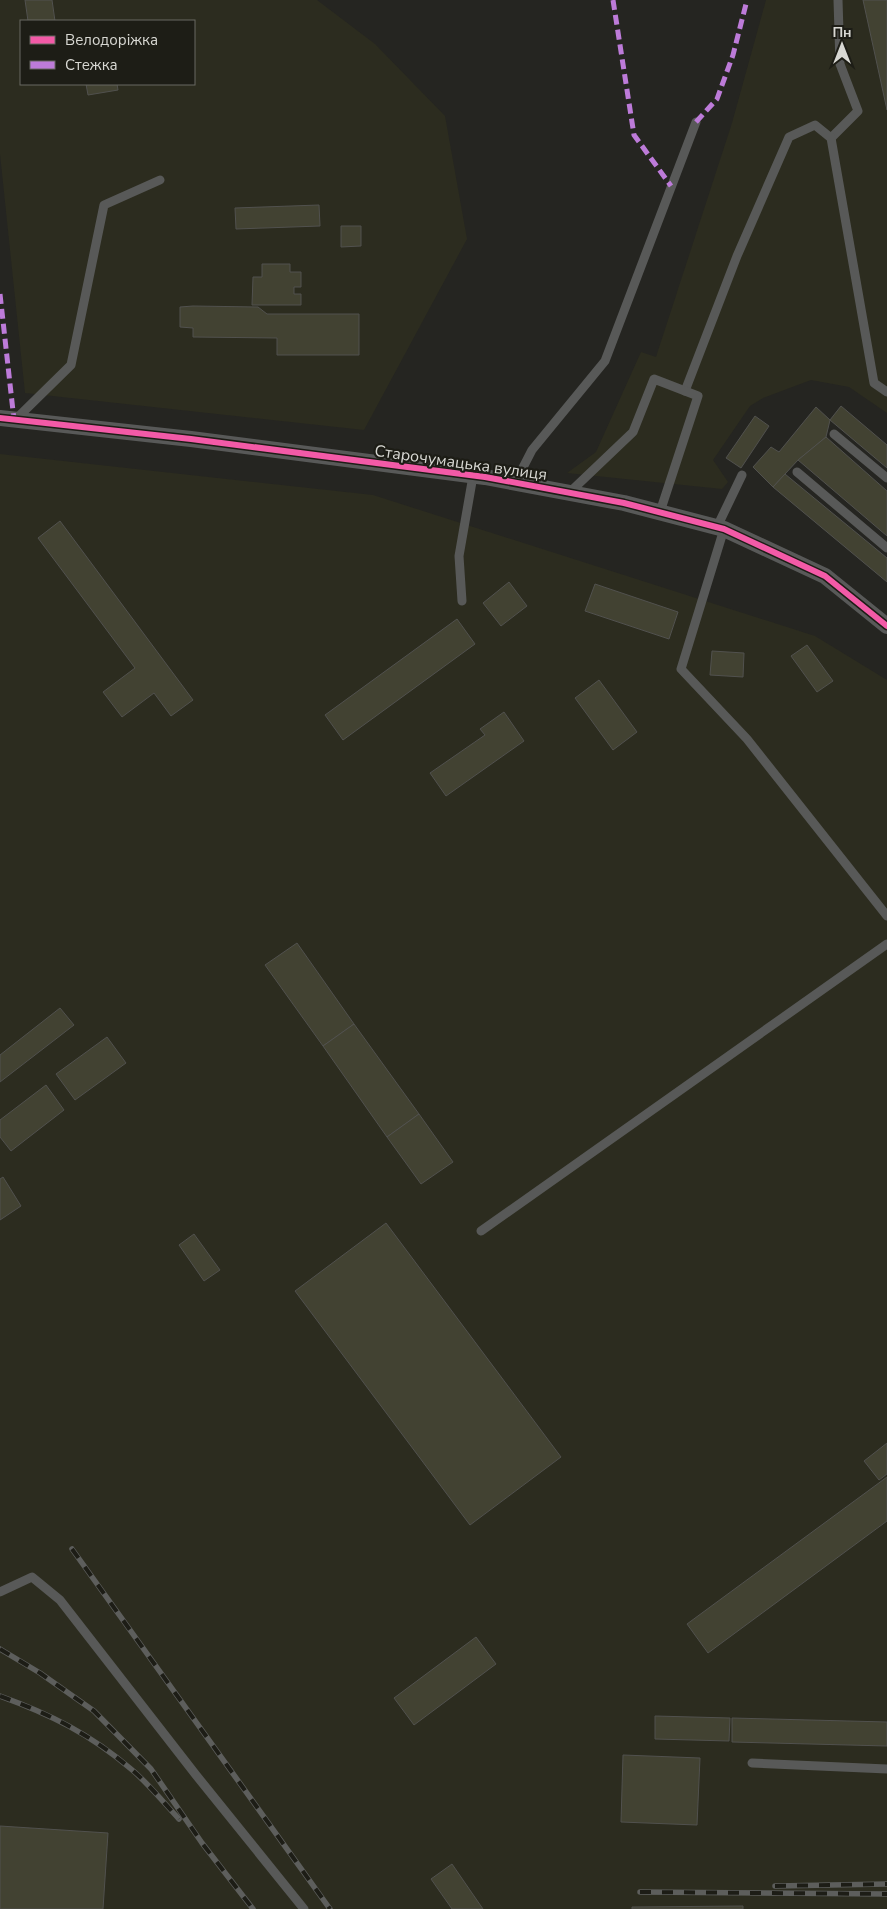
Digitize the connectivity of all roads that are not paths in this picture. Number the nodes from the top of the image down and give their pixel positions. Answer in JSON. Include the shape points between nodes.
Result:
{"nodes":[{"id":1,"x":838,"y":0,"type":"edge"},
{"id":2,"x":696,"y":122,"type":"dead end"},
{"id":3,"x":831,"y":138,"type":"junction"},
{"id":4,"x":160,"y":180,"type":"dead end"},
{"id":5,"x":685,"y":392,"type":"junction"},
{"id":6,"x":887,"y":392,"type":"edge"},
{"id":7,"x":7,"y":419,"type":"edge"},
{"id":8,"x":834,"y":434,"type":"dead end"},
{"id":9,"x":797,"y":472,"type":"dead end"},
{"id":10,"x":742,"y":475,"type":"dead end"},
{"id":11,"x":473,"y":476,"type":"junction"},
{"id":12,"x":887,"y":478,"type":"edge"},
{"id":13,"x":515,"y":483,"type":"junction"},
{"id":14,"x":568,"y":492,"type":"junction"},
{"id":15,"x":660,"y":512,"type":"junction"},
{"id":16,"x":720,"y":528,"type":"junction"},
{"id":17,"x":887,"y":548,"type":"edge"},
{"id":18,"x":462,"y":601,"type":"dead end"},
{"id":19,"x":887,"y":626,"type":"edge"},
{"id":20,"x":887,"y":916,"type":"edge"},
{"id":21,"x":887,"y":944,"type":"edge"},
{"id":22,"x":481,"y":1231,"type":"dead end"},
{"id":23,"x":0,"y":1592,"type":"edge"},
{"id":24,"x":752,"y":1763,"type":"dead end"},
{"id":25,"x":887,"y":1770,"type":"edge"},
{"id":26,"x":304,"y":1909,"type":"edge"}],
"edges":[{"from":1,"to":3,"type":"lane","via":[[840,64],[858,111]]},
{"from":2,"to":13,"type":"lane","via":[[605,361],[532,450]]},
{"from":3,"to":5,"type":"lane","via":[[815,125],[789,137],[736,256]]},
{"from":3,"to":6,"type":"lane","via":[[874,383]]},
{"from":4,"to":7,"type":"lane","via":[[104,205],[71,365]]},
{"from":5,"to":14,"type":"lane","via":[[654,379],[632,432]]},
{"from":5,"to":15,"type":"lane","via":[[698,396]]},
{"from":7,"to":11,"type":"street","name":"Старочумацька вулиця"},
{"from":8,"to":12,"type":"lane"},
{"from":9,"to":17,"type":"lane"},
{"from":10,"to":16,"type":"lane"},
{"from":11,"to":13,"type":"street","name":"Старочумацька вулиця"},
{"from":11,"to":18,"type":"lane","via":[[459,556]]},
{"from":13,"to":14,"type":"street","name":"Старочумацька вулиця"},
{"from":14,"to":15,"type":"street","name":"Старочумацька вулиця"},
{"from":15,"to":16,"type":"street","name":"Старочумацька вулиця"},
{"from":16,"to":19,"type":"street","name":"Старочумацька вулиця","via":[[825,576]]},
{"from":16,"to":20,"type":"lane","via":[[681,669],[747,739]]},
{"from":21,"to":22,"type":"lane"},
{"from":23,"to":26,"type":"lane","via":[[32,1577],[60,1600]]},
{"from":24,"to":25,"type":"lane"}]}
